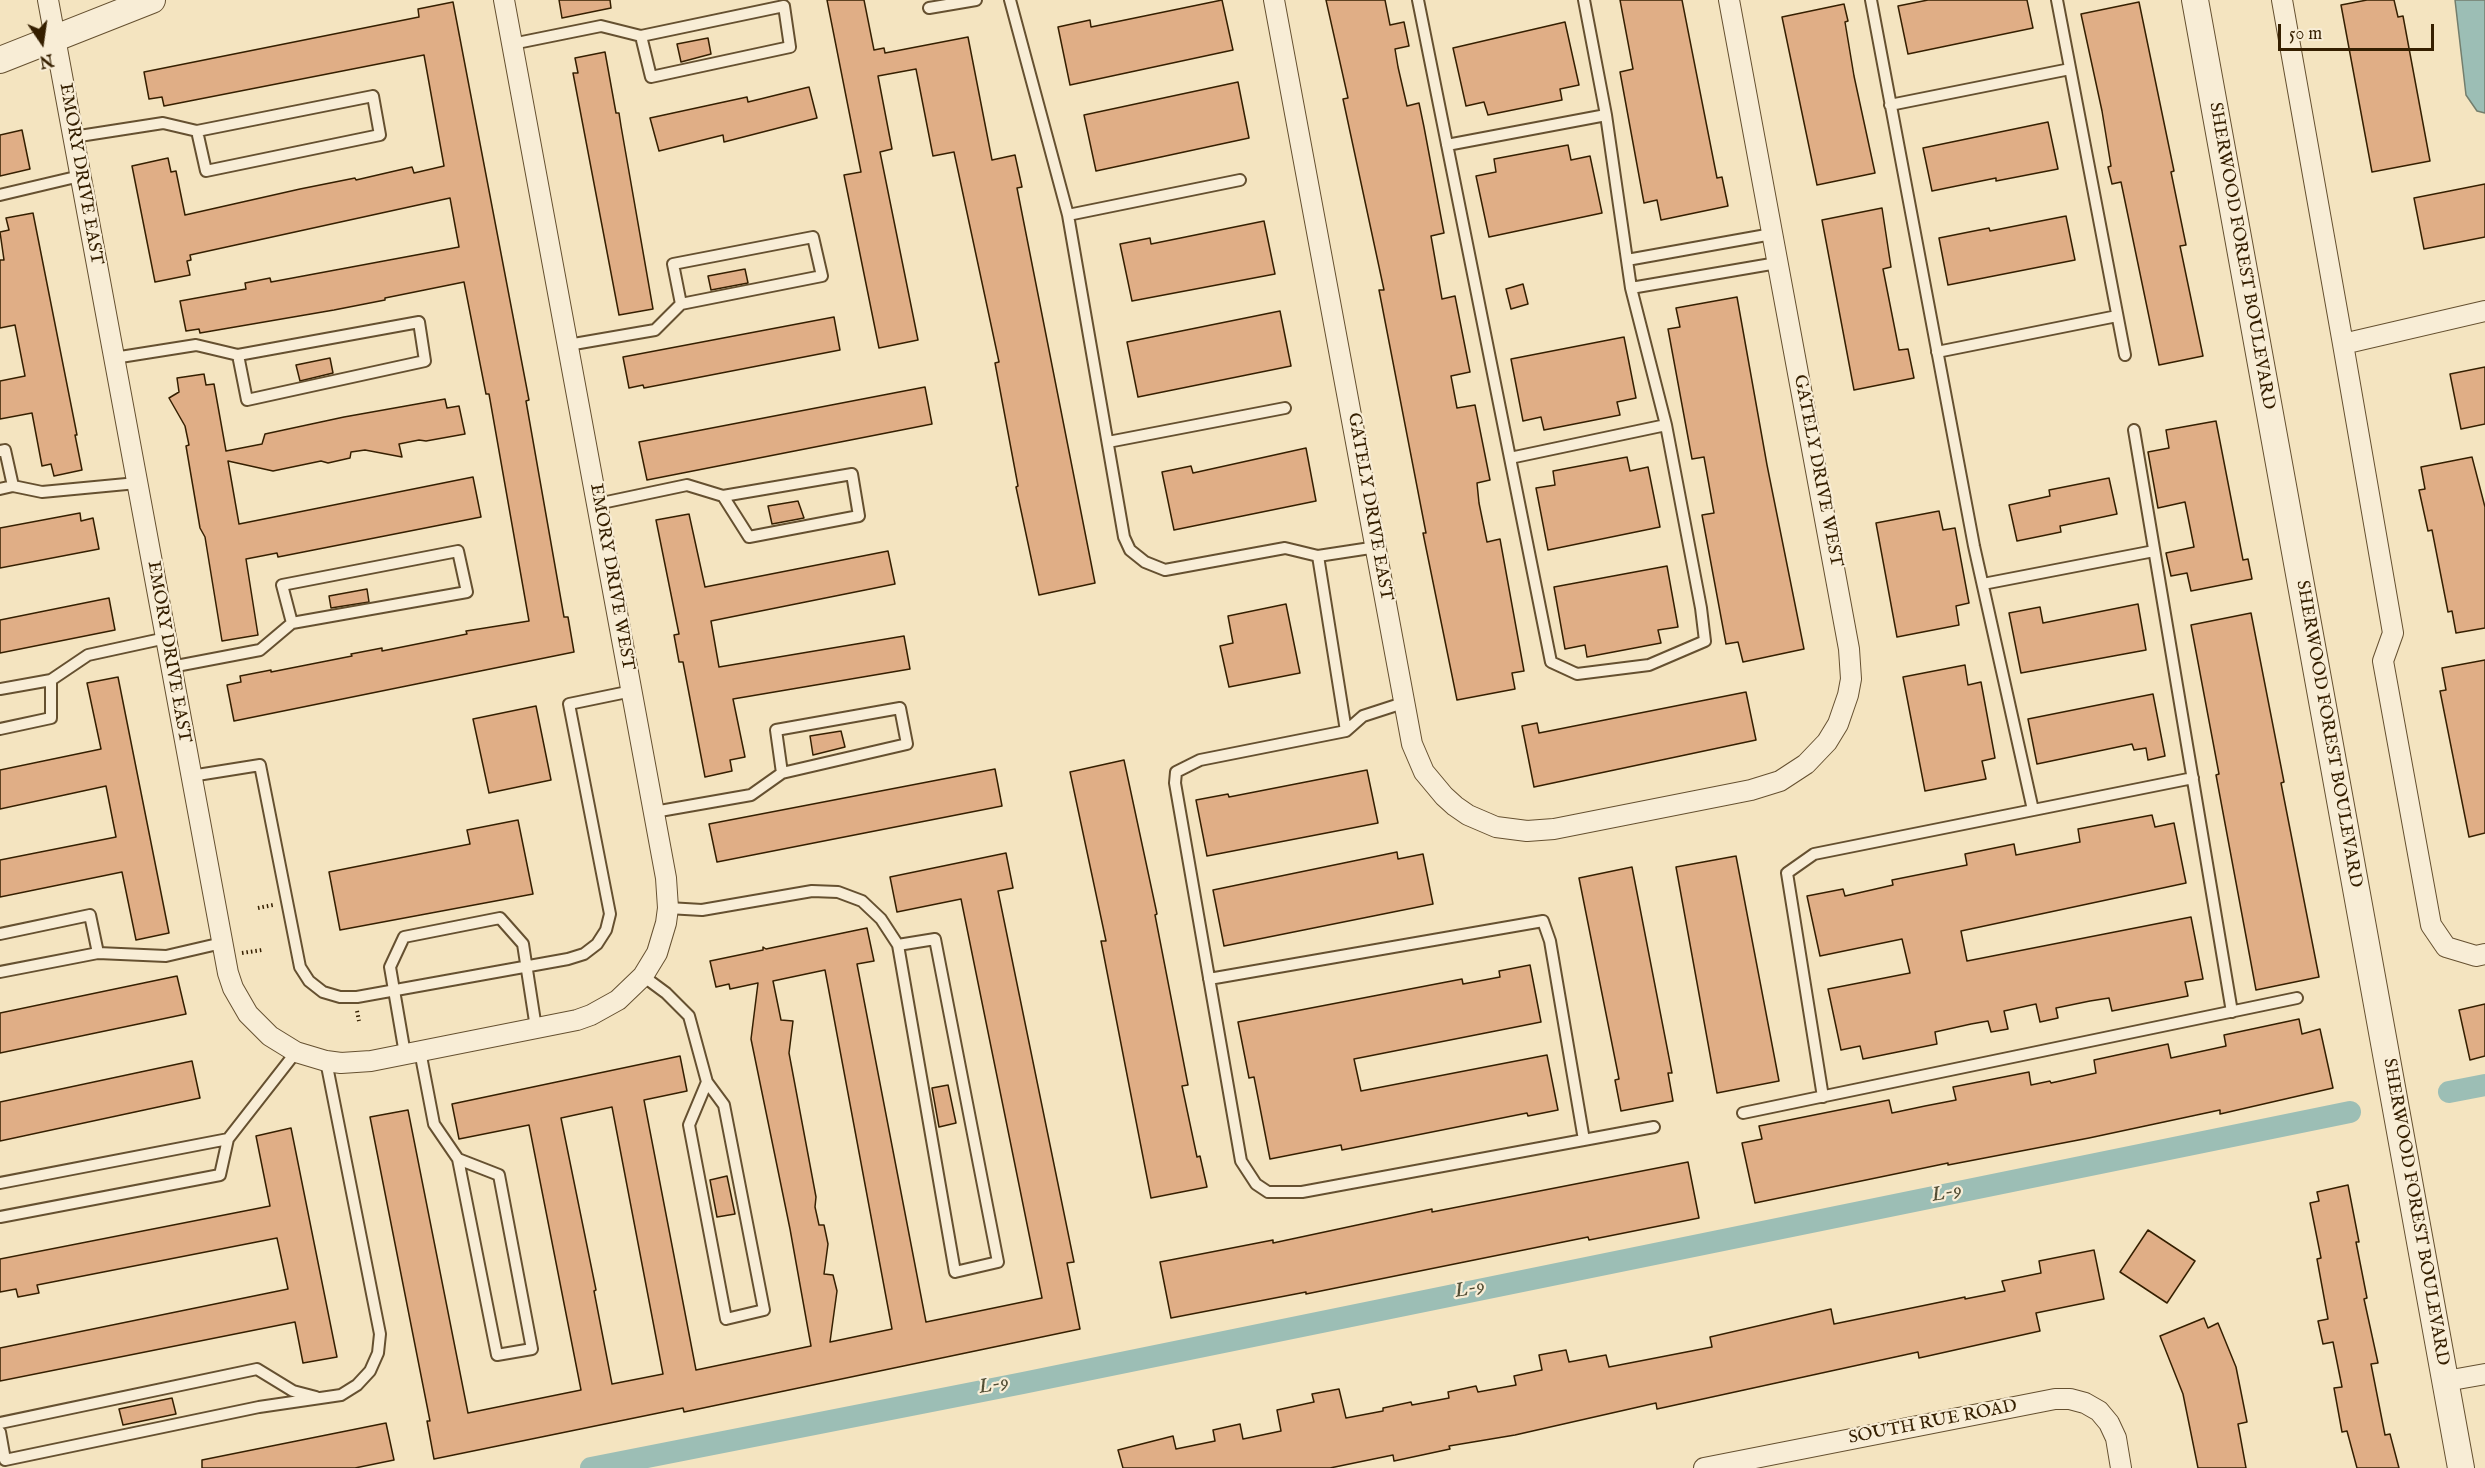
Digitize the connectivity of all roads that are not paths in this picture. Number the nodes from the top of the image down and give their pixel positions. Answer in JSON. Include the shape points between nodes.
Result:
{"nodes":[{"id":1,"x":48,"y":0,"type":"edge"},
{"id":2,"x":152,"y":0,"type":"edge"},
{"id":3,"x":504,"y":0,"type":"edge"},
{"id":4,"x":976,"y":0,"type":"edge"},
{"id":5,"x":1010,"y":0,"type":"edge"},
{"id":6,"x":1274,"y":0,"type":"edge"},
{"id":7,"x":1418,"y":0,"type":"edge"},
{"id":8,"x":1584,"y":0,"type":"edge"},
{"id":9,"x":1729,"y":0,"type":"edge"},
{"id":10,"x":1871,"y":0,"type":"edge"},
{"id":11,"x":2057,"y":0,"type":"edge"},
{"id":12,"x":2195,"y":0,"type":"edge"},
{"id":13,"x":2282,"y":0,"type":"edge"},
{"id":14,"x":929,"y":8,"type":"dead end"},
{"id":15,"x":641,"y":36,"type":"junction"},
{"id":16,"x":55,"y":39,"type":"junction"},
{"id":17,"x":512,"y":44,"type":"junction"},
{"id":18,"x":0,"y":60,"type":"edge"},
{"id":19,"x":2070,"y":69,"type":"junction"},
{"id":20,"x":1890,"y":105,"type":"junction"},
{"id":21,"x":1606,"y":115,"type":"junction"},
{"id":22,"x":197,"y":131,"type":"junction"},
{"id":23,"x":73,"y":137,"type":"junction"},
{"id":24,"x":1447,"y":145,"type":"junction"},
{"id":25,"x":80,"y":176,"type":"junction"},
{"id":26,"x":1240,"y":180,"type":"dead end"},
{"id":27,"x":0,"y":195,"type":"edge"},
{"id":28,"x":1068,"y":216,"type":"junction"},
{"id":29,"x":1772,"y":234,"type":"junction"},
{"id":30,"x":1627,"y":260,"type":"junction"},
{"id":31,"x":1777,"y":263,"type":"junction"},
{"id":32,"x":1631,"y":288,"type":"junction"},
{"id":33,"x":681,"y":304,"type":"junction"},
{"id":34,"x":2485,"y":311,"type":"edge"},
{"id":35,"x":2117,"y":316,"type":"junction"},
{"id":36,"x":2343,"y":344,"type":"junction"},
{"id":37,"x":568,"y":345,"type":"junction"},
{"id":38,"x":1937,"y":352,"type":"junction"},
{"id":39,"x":2125,"y":355,"type":"dead end"},
{"id":40,"x":238,"y":356,"type":"junction"},
{"id":41,"x":114,"y":358,"type":"junction"},
{"id":42,"x":1285,"y":408,"type":"dead end"},
{"id":43,"x":1666,"y":424,"type":"junction"},
{"id":44,"x":2133,"y":429,"type":"dead end"},
{"id":45,"x":1108,"y":442,"type":"junction"},
{"id":46,"x":0,"y":451,"type":"edge"},
{"id":47,"x":1510,"y":458,"type":"junction"},
{"id":48,"x":137,"y":483,"type":"junction"},
{"id":49,"x":13,"y":486,"type":"junction"},
{"id":50,"x":0,"y":489,"type":"edge"},
{"id":51,"x":723,"y":496,"type":"junction"},
{"id":52,"x":597,"y":504,"type":"junction"},
{"id":53,"x":1377,"y":546,"type":"junction"},
{"id":54,"x":2154,"y":550,"type":"junction"},
{"id":55,"x":1318,"y":556,"type":"junction"},
{"id":56,"x":1983,"y":584,"type":"junction"},
{"id":57,"x":292,"y":623,"type":"junction"},
{"id":58,"x":166,"y":638,"type":"junction"},
{"id":59,"x":171,"y":667,"type":"junction"},
{"id":60,"x":51,"y":680,"type":"junction"},
{"id":61,"x":0,"y":689,"type":"edge"},
{"id":62,"x":632,"y":691,"type":"junction"},
{"id":63,"x":1403,"y":703,"type":"junction"},
{"id":64,"x":0,"y":729,"type":"edge"},
{"id":65,"x":1346,"y":731,"type":"junction"},
{"id":66,"x":782,"y":772,"type":"junction"},
{"id":67,"x":191,"y":776,"type":"junction"},
{"id":68,"x":2193,"y":778,"type":"junction"},
{"id":69,"x":2033,"y":810,"type":"junction"},
{"id":70,"x":1645,"y":811,"type":"joint"},
{"id":71,"x":654,"y":812,"type":"junction"},
{"id":72,"x":668,"y":908,"type":"junction"},
{"id":73,"x":0,"y":934,"type":"edge"},
{"id":74,"x":222,"y":943,"type":"junction"},
{"id":75,"x":898,"y":945,"type":"junction"},
{"id":76,"x":98,"y":953,"type":"junction"},
{"id":77,"x":2485,"y":954,"type":"edge"},
{"id":78,"x":526,"y":967,"type":"junction"},
{"id":79,"x":0,"y":972,"type":"edge"},
{"id":80,"x":643,"y":976,"type":"junction"},
{"id":81,"x":1209,"y":979,"type":"junction"},
{"id":82,"x":393,"y":990,"type":"junction"},
{"id":83,"x":2296,"y":998,"type":"dead end"},
{"id":84,"x":2232,"y":1012,"type":"junction"},
{"id":85,"x":536,"y":1028,"type":"junction"},
{"id":86,"x":481,"y":1039,"type":"joint"},
{"id":87,"x":296,"y":1052,"type":"junction"},
{"id":88,"x":412,"y":1053,"type":"junction"},
{"id":89,"x":326,"y":1061,"type":"junction"},
{"id":90,"x":707,"y":1082,"type":"junction"},
{"id":91,"x":1823,"y":1096,"type":"junction"},
{"id":92,"x":1743,"y":1113,"type":"dead end"},
{"id":93,"x":1654,"y":1126,"type":"dead end"},
{"id":94,"x":228,"y":1139,"type":"junction"},
{"id":95,"x":1584,"y":1140,"type":"junction"},
{"id":96,"x":458,"y":1159,"type":"junction"},
{"id":97,"x":0,"y":1183,"type":"edge"},
{"id":98,"x":0,"y":1217,"type":"edge"},
{"id":99,"x":2485,"y":1374,"type":"edge"},
{"id":100,"x":2446,"y":1381,"type":"junction"},
{"id":101,"x":322,"y":1399,"type":"junction"},
{"id":102,"x":0,"y":1423,"type":"edge"},
{"id":103,"x":0,"y":1432,"type":"edge"},
{"id":104,"x":1704,"y":1468,"type":"edge"},
{"id":105,"x":2121,"y":1468,"type":"edge"},
{"id":106,"x":2461,"y":1468,"type":"edge"}],
"edges":[{"from":1,"to":16,"type":"street","name":"EMORY DRIVE EAST"},
{"from":2,"to":16,"type":"street"},
{"from":3,"to":17,"type":"street","name":"EMORY DRIVE WEST"},
{"from":4,"to":14,"type":"lane"},
{"from":5,"to":28,"type":"lane"},
{"from":6,"to":53,"type":"street","name":"GATELY DRIVE EAST"},
{"from":7,"to":24,"type":"lane"},
{"from":8,"to":21,"type":"lane"},
{"from":9,"to":29,"type":"street","name":"GATELY DRIVE WEST"},
{"from":10,"to":20,"type":"lane"},
{"from":11,"to":19,"type":"lane"},
{"from":12,"to":100,"type":"street","name":"SHERWOOD FOREST BOULEVARD"},
{"from":13,"to":36,"type":"street"},
{"from":15,"to":15,"type":"lane","via":[[651,77],[790,47],[784,6]]},
{"from":15,"to":17,"type":"lane","via":[[601,26]]},
{"from":16,"to":18,"type":"street"},
{"from":16,"to":23,"type":"street","name":"EMORY DRIVE EAST"},
{"from":17,"to":37,"type":"street","name":"EMORY DRIVE WEST"},
{"from":19,"to":20,"type":"lane"},
{"from":19,"to":35,"type":"lane"},
{"from":20,"to":38,"type":"lane"},
{"from":21,"to":24,"type":"lane"},
{"from":21,"to":30,"type":"lane"},
{"from":22,"to":22,"type":"lane","via":[[206,171],[380,135],[373,96]]},
{"from":22,"to":23,"type":"lane","via":[[164,123]]},
{"from":23,"to":25,"type":"street","name":"EMORY DRIVE EAST"},
{"from":24,"to":47,"type":"lane"},
{"from":25,"to":27,"type":"lane"},
{"from":25,"to":41,"type":"street","name":"EMORY DRIVE EAST"},
{"from":26,"to":28,"type":"lane"},
{"from":28,"to":45,"type":"lane"},
{"from":29,"to":30,"type":"lane"},
{"from":29,"to":31,"type":"street","name":"GATELY DRIVE WEST"},
{"from":30,"to":32,"type":"lane"},
{"from":31,"to":32,"type":"lane"},
{"from":31,"to":70,"type":"street","name":"GATELY DRIVE WEST","via":[[1850,649],[1848,694],[1827,742],[1787,777],[1751,790]]},
{"from":32,"to":43,"type":"lane"},
{"from":33,"to":33,"type":"lane","via":[[822,276],[813,237],[673,264]]},
{"from":33,"to":37,"type":"lane","via":[[655,330]]},
{"from":34,"to":36,"type":"street"},
{"from":35,"to":38,"type":"lane"},
{"from":35,"to":39,"type":"lane"},
{"from":36,"to":77,"type":"street","via":[[2393,633],[2383,661],[2431,925],[2446,947],[2476,956]]},
{"from":37,"to":52,"type":"street","name":"EMORY DRIVE WEST"},
{"from":38,"to":56,"type":"lane"},
{"from":40,"to":40,"type":"lane","via":[[247,400],[425,361],[418,322]]},
{"from":40,"to":41,"type":"lane","via":[[196,345]]},
{"from":41,"to":48,"type":"street","name":"EMORY DRIVE EAST"},
{"from":42,"to":45,"type":"lane"},
{"from":43,"to":47,"type":"lane"},
{"from":43,"to":47,"type":"lane","via":[[1705,641],[1649,665],[1576,674],[1551,662]]},
{"from":44,"to":54,"type":"lane"},
{"from":45,"to":55,"type":"lane","via":[[1124,537],[1130,550],[1145,562],[1165,570],[1285,548]]},
{"from":46,"to":49,"type":"lane","via":[[5,450]]},
{"from":48,"to":49,"type":"lane","via":[[42,492]]},
{"from":48,"to":58,"type":"street","name":"EMORY DRIVE EAST"},
{"from":49,"to":50,"type":"lane"},
{"from":51,"to":51,"type":"lane","via":[[749,537],[859,516],[852,474]]},
{"from":51,"to":52,"type":"lane","via":[[687,485]]},
{"from":52,"to":62,"type":"street","name":"EMORY DRIVE WEST"},
{"from":53,"to":55,"type":"lane"},
{"from":53,"to":63,"type":"street","name":"GATELY DRIVE EAST"},
{"from":54,"to":56,"type":"lane"},
{"from":54,"to":68,"type":"lane"},
{"from":55,"to":65,"type":"lane"},
{"from":56,"to":69,"type":"lane"},
{"from":57,"to":57,"type":"lane","via":[[467,592],[458,551],[282,585]]},
{"from":57,"to":59,"type":"lane","via":[[260,650]]},
{"from":58,"to":59,"type":"street","name":"EMORY DRIVE EAST"},
{"from":58,"to":60,"type":"lane","via":[[88,655]]},
{"from":59,"to":67,"type":"street","name":"EMORY DRIVE EAST"},
{"from":60,"to":61,"type":"lane"},
{"from":60,"to":64,"type":"lane","via":[[51,718]]},
{"from":62,"to":71,"type":"street","name":"EMORY DRIVE WEST"},
{"from":62,"to":78,"type":"lane","via":[[569,704],[608,898],[610,915],[606,930],[584,954]]},
{"from":63,"to":65,"type":"lane","via":[[1363,716]]},
{"from":63,"to":70,"type":"street","name":"GATELY DRIVE EAST","via":[[1412,744],[1424,772],[1444,796],[1468,815],[1496,827],[1527,831]]},
{"from":65,"to":81,"type":"lane","via":[[1200,760],[1176,772]]},
{"from":66,"to":66,"type":"lane","via":[[907,744],[900,708],[776,730]]},
{"from":66,"to":71,"type":"lane","via":[[751,795]]},
{"from":67,"to":74,"type":"street","name":"EMORY DRIVE EAST"},
{"from":67,"to":82,"type":"lane","via":[[260,765],[300,967],[323,992],[340,997]]},
{"from":68,"to":69,"type":"lane"},
{"from":68,"to":84,"type":"lane"},
{"from":69,"to":91,"type":"lane","via":[[1814,854],[1787,873]]},
{"from":71,"to":72,"type":"street","name":"EMORY DRIVE WEST"},
{"from":72,"to":75,"type":"lane","via":[[702,910],[812,891],[838,892],[862,900],[881,918]]},
{"from":72,"to":80,"type":"street","name":"EMORY DRIVE WEST","via":[[662,938]]},
{"from":73,"to":76,"type":"lane","via":[[90,915]]},
{"from":74,"to":76,"type":"lane","via":[[166,956]]},
{"from":74,"to":87,"type":"street","name":"EMORY DRIVE EAST","via":[[233,988],[249,1014],[270,1036]]},
{"from":75,"to":75,"type":"lane","via":[[955,1272],[998,1262],[934,939]]},
{"from":76,"to":79,"type":"lane"},
{"from":78,"to":82,"type":"lane"},
{"from":78,"to":82,"type":"lane","via":[[523,944],[500,918],[404,937],[390,967]]},
{"from":78,"to":85,"type":"lane"},
{"from":80,"to":85,"type":"street","name":"EMORY DRIVE WEST","via":[[605,1008],[577,1020]]},
{"from":80,"to":90,"type":"lane","via":[[688,1016]]},
{"from":81,"to":95,"type":"lane","via":[[1241,1161],[1256,1184],[1268,1192],[1302,1191]]},
{"from":81,"to":95,"type":"lane","via":[[1543,921],[1550,941]]},
{"from":82,"to":88,"type":"lane"},
{"from":83,"to":84,"type":"lane"},
{"from":84,"to":91,"type":"lane"},
{"from":85,"to":86,"type":"street","name":"EMORY DRIVE WEST"},
{"from":86,"to":88,"type":"street","name":"EMORY DRIVE EAST"},
{"from":87,"to":89,"type":"street","name":"EMORY DRIVE EAST"},
{"from":87,"to":94,"type":"lane"},
{"from":88,"to":89,"type":"street","name":"EMORY DRIVE EAST","via":[[356,1063]]},
{"from":88,"to":96,"type":"lane","via":[[434,1124]]},
{"from":89,"to":101,"type":"lane","via":[[380,1334],[378,1353],[370,1371],[340,1395]]},
{"from":90,"to":90,"type":"lane","via":[[689,1125],[726,1318],[764,1310],[724,1104]]},
{"from":91,"to":92,"type":"lane"},
{"from":93,"to":95,"type":"lane"},
{"from":94,"to":97,"type":"lane"},
{"from":94,"to":98,"type":"lane","via":[[220,1175]]},
{"from":96,"to":96,"type":"lane","via":[[497,1355],[532,1349],[500,1175]]},
{"from":99,"to":100,"type":"street"},
{"from":100,"to":106,"type":"street","name":"SHERWOOD FOREST BOULEVARD"},
{"from":101,"to":102,"type":"lane","via":[[292,1391],[256,1370]]},
{"from":101,"to":103,"type":"lane","via":[[260,1407],[5,1460]]},
{"from":104,"to":105,"type":"street","name":"SOUTH RUE ROAD","via":[[2070,1399],[2092,1407],[2109,1423]]}]}
